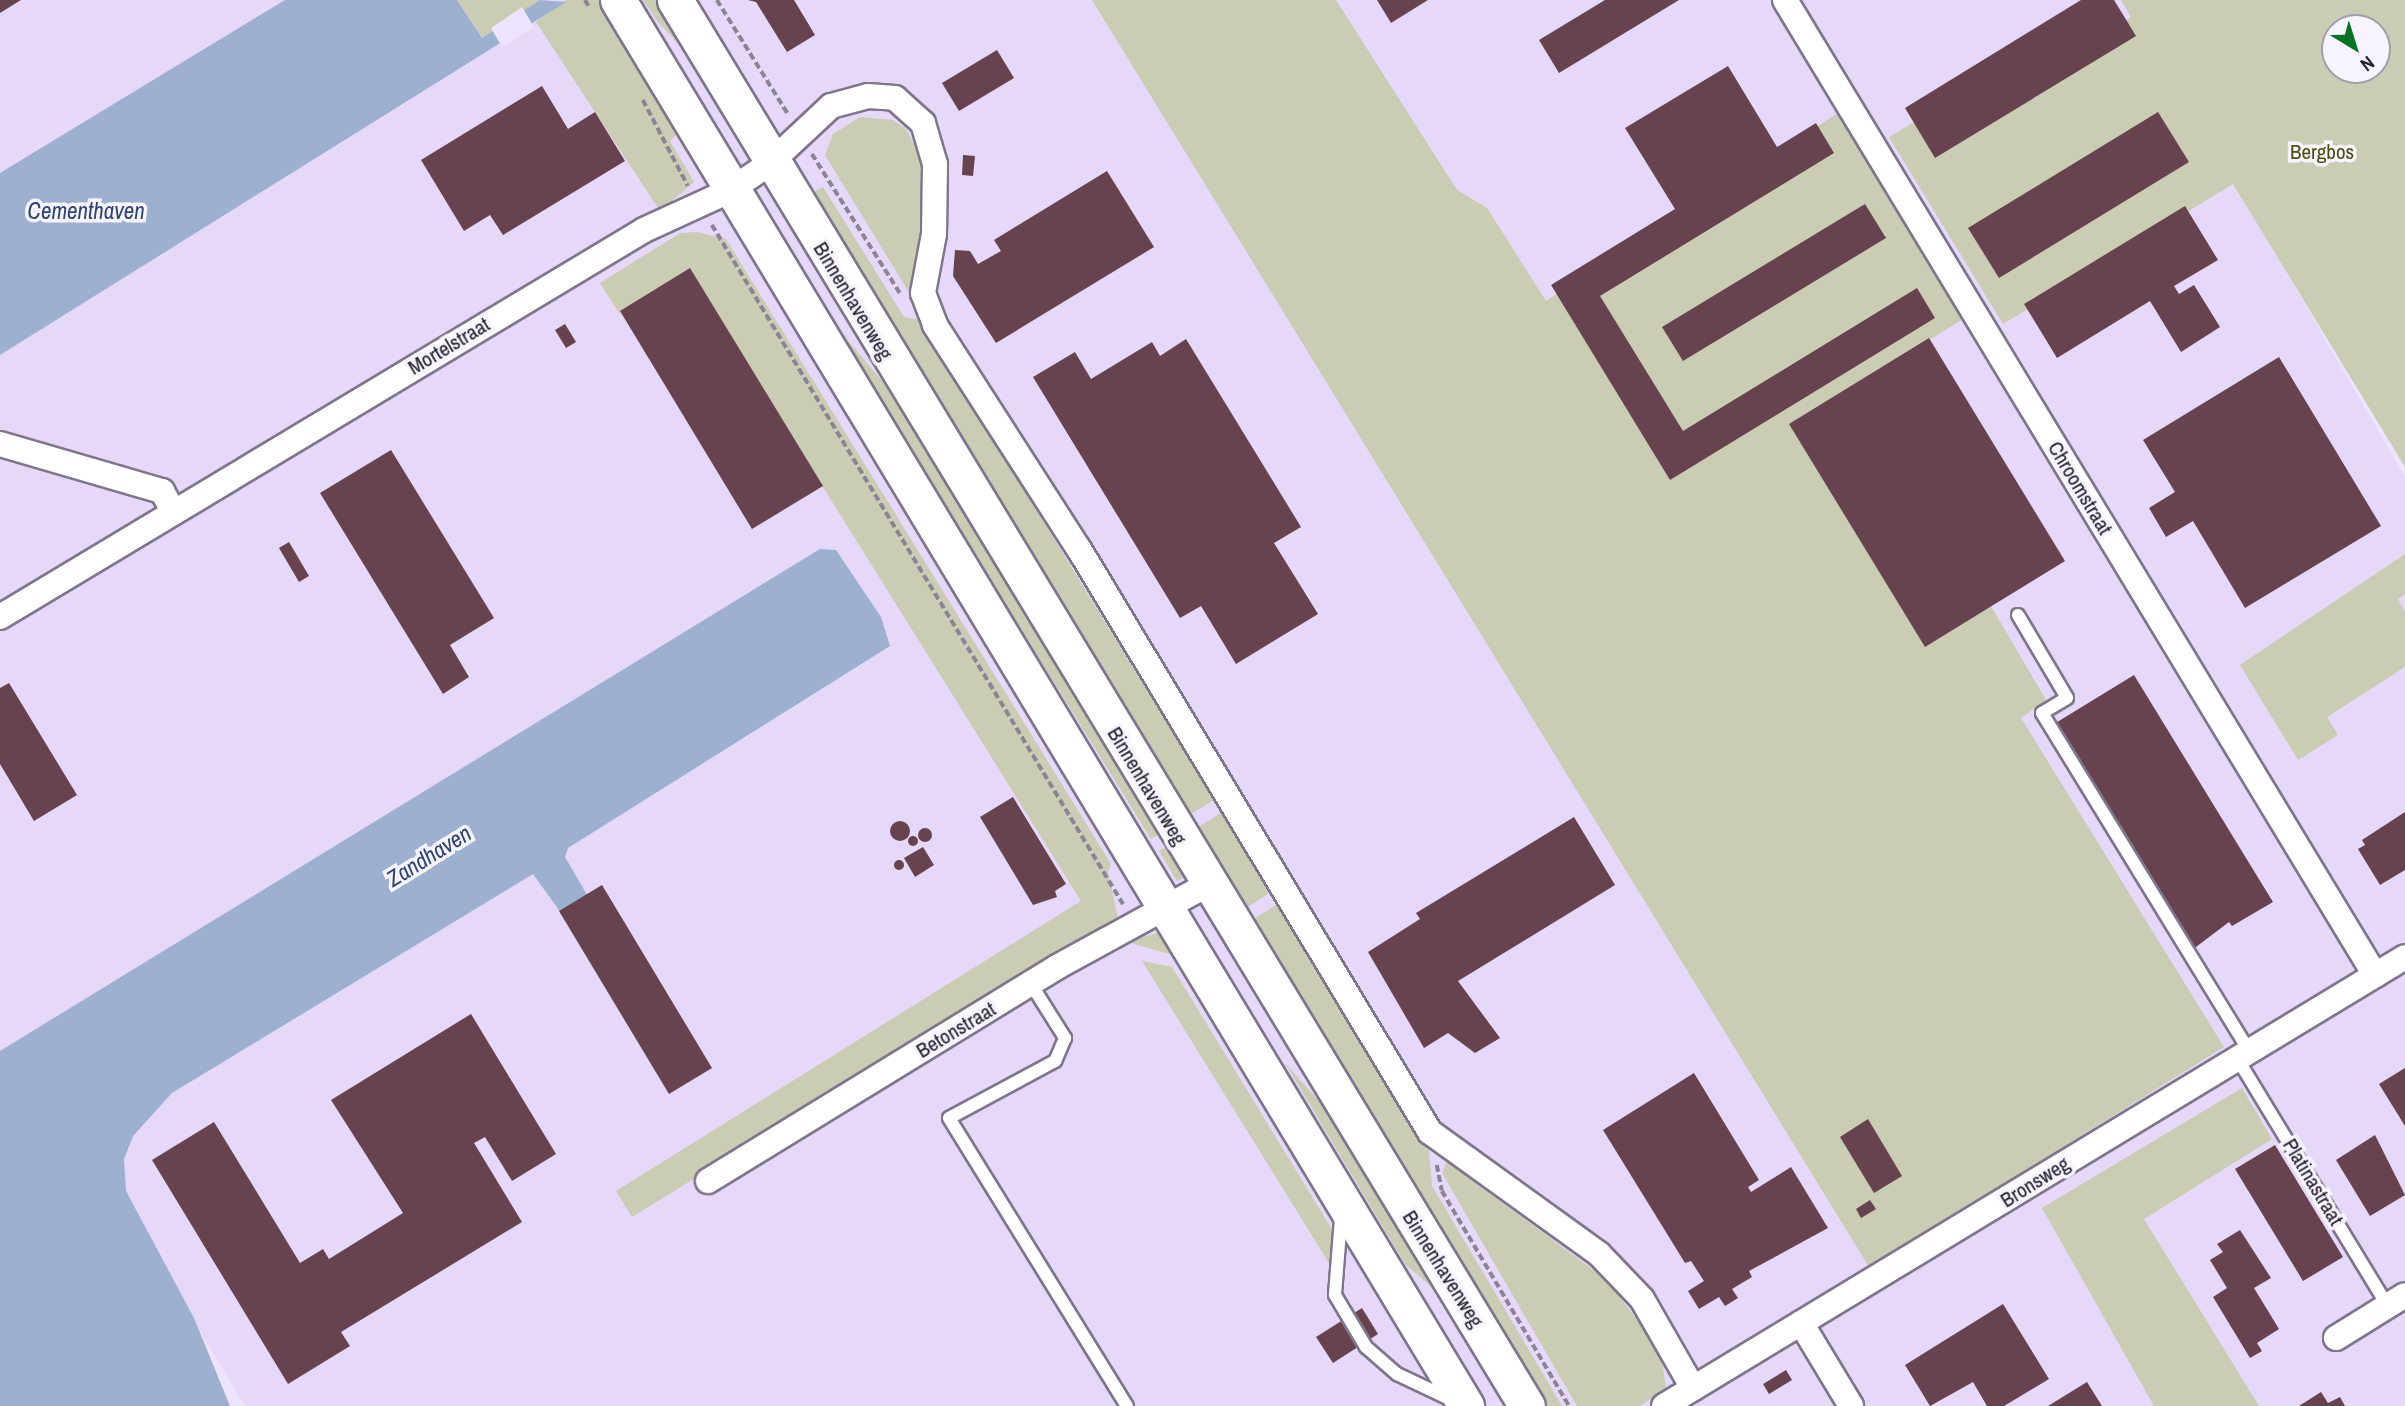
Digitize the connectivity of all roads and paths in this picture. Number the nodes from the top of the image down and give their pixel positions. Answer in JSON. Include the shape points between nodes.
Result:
{"nodes":[{"id":1,"x":618,"y":0,"type":"edge"},
{"id":2,"x":676,"y":0,"type":"edge"},
{"id":3,"x":717,"y":0,"type":"edge"},
{"id":4,"x":1786,"y":0,"type":"edge"},
{"id":5,"x":799,"y":132,"type":"junction"},
{"id":6,"x":769,"y":164,"type":"junction"},
{"id":7,"x":729,"y":191,"type":"junction"},
{"id":8,"x":925,"y":304,"type":"junction"},
{"id":9,"x":0,"y":444,"type":"edge"},
{"id":10,"x":173,"y":511,"type":"junction"},
{"id":11,"x":2018,"y":615,"type":"dead end"},
{"id":12,"x":0,"y":617,"type":"edge"},
{"id":13,"x":1207,"y":885,"type":"junction"},
{"id":14,"x":1168,"y":905,"type":"junction"},
{"id":15,"x":2405,"y":957,"type":"edge"},
{"id":16,"x":2375,"y":975,"type":"junction"},
{"id":17,"x":1031,"y":984,"type":"junction"},
{"id":18,"x":2243,"y":1054,"type":"junction"},
{"id":19,"x":1430,"y":1132,"type":"junction"},
{"id":20,"x":708,"y":1181,"type":"dead end"},
{"id":21,"x":1342,"y":1193,"type":"junction"},
{"id":22,"x":2397,"y":1300,"type":"edge"},
{"id":23,"x":1801,"y":1323,"type":"junction"},
{"id":24,"x":2336,"y":1338,"type":"dead end"},
{"id":25,"x":1693,"y":1388,"type":"junction"},
{"id":26,"x":1128,"y":1406,"type":"edge"},
{"id":27,"x":1464,"y":1406,"type":"edge"},
{"id":28,"x":1527,"y":1406,"type":"edge"},
{"id":29,"x":1569,"y":1406,"type":"edge"},
{"id":30,"x":1664,"y":1406,"type":"edge"},
{"id":31,"x":1851,"y":1406,"type":"edge"}],
"edges":[{"from":1,"to":7,"type":"main road","name":"Binnenhavenweg"},
{"from":2,"to":6,"type":"main road","name":"Binnenhavenweg"},
{"from":3,"to":5,"type":"path","name":"Binnenhavenweg"},
{"from":4,"to":16,"type":"street","name":"Chroomstraat"},
{"from":5,"to":6,"type":"street"},
{"from":5,"to":8,"type":"path","name":"Binnenhavenweg","via":[[891,284],[903,299]]},
{"from":5,"to":8,"type":"street","via":[[831,106],[868,96],[895,98],[923,122],[935,164]]},
{"from":6,"to":7,"type":"street"},
{"from":6,"to":13,"type":"main road","name":"Binnenhavenweg"},
{"from":7,"to":10,"type":"street","name":"Mortelstraat","via":[[644,230]]},
{"from":7,"to":14,"type":"main road","name":"Binnenhavenweg"},
{"from":8,"to":19,"type":"street"},
{"from":9,"to":10,"type":"street","via":[[162,491]]},
{"from":10,"to":12,"type":"street","name":"Mortelstraat"},
{"from":11,"to":18,"type":"lane","name":"Platinastraat","via":[[2067,698],[2042,713]]},
{"from":13,"to":14,"type":"street","name":"Betonstraat"},
{"from":13,"to":28,"type":"main road","name":"Binnenhavenweg"},
{"from":14,"to":17,"type":"street","name":"Betonstraat"},
{"from":14,"to":21,"type":"main road","name":"Binnenhavenweg"},
{"from":15,"to":16,"type":"street","name":"Bronsweg"},
{"from":16,"to":18,"type":"street","name":"Bronsweg"},
{"from":17,"to":20,"type":"street","name":"Betonstraat"},
{"from":17,"to":26,"type":"lane","via":[[1065,1038],[1055,1061],[949,1118]]},
{"from":18,"to":22,"type":"lane","name":"Platinastraat"},
{"from":18,"to":23,"type":"street","name":"Bronsweg"},
{"from":19,"to":25,"type":"street","via":[[1599,1254],[1642,1299]]},
{"from":19,"to":29,"type":"path","name":"Binnenhavenweg","via":[[1442,1191]]},
{"from":21,"to":27,"type":"main road","name":"Binnenhavenweg"},
{"from":21,"to":27,"type":"lane","via":[[1335,1295],[1366,1347],[1396,1374]]},
{"from":22,"to":24,"type":"street","name":"Platinastraat"},
{"from":23,"to":25,"type":"street","name":"Bronsweg"},
{"from":23,"to":31,"type":"street"},
{"from":25,"to":30,"type":"street","name":"Bronsweg"}]}
